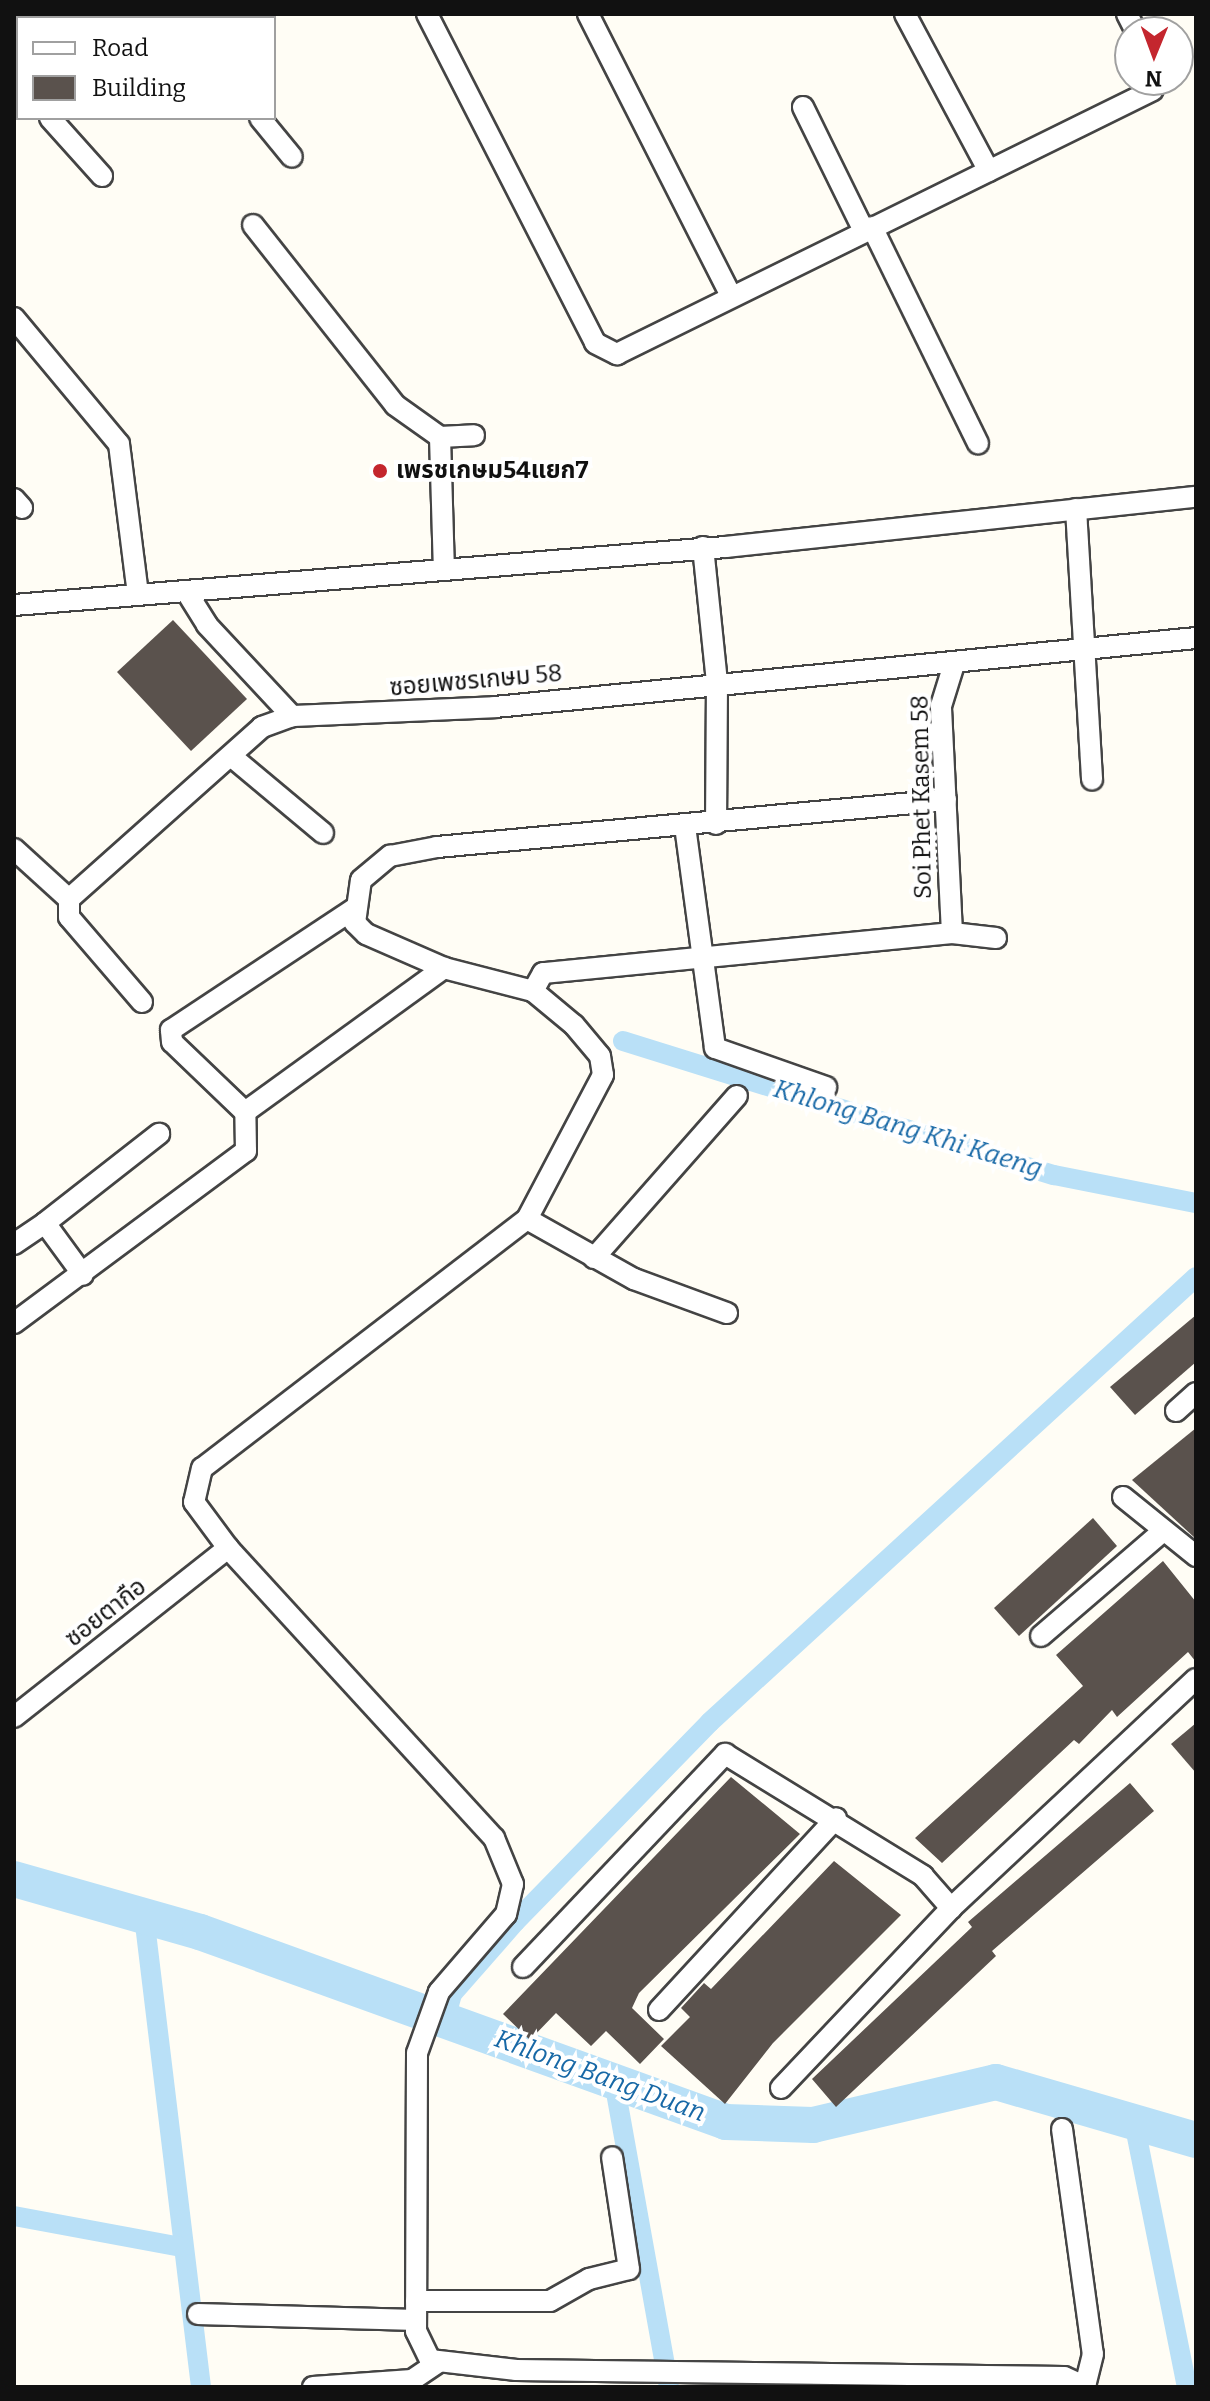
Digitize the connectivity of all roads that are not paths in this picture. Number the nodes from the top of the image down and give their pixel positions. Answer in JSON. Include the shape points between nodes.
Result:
{"nodes":[{"id":1,"x":427,"y":14,"type":"edge"},
{"id":2,"x":588,"y":14,"type":"edge"},
{"id":3,"x":905,"y":14,"type":"edge"},
{"id":4,"x":1141,"y":96,"type":"edge"},
{"id":5,"x":803,"y":107,"type":"dead end"},
{"id":6,"x":52,"y":120,"type":"edge"},
{"id":7,"x":262,"y":120,"type":"edge"},
{"id":8,"x":292,"y":157,"type":"dead end"},
{"id":9,"x":989,"y":171,"type":"junction"},
{"id":10,"x":102,"y":176,"type":"dead end"},
{"id":11,"x":253,"y":225,"type":"dead end"},
{"id":12,"x":868,"y":229,"type":"junction"},
{"id":13,"x":731,"y":296,"type":"junction"},
{"id":14,"x":14,"y":318,"type":"edge"},
{"id":15,"x":474,"y":435,"type":"dead end"},
{"id":16,"x":440,"y":437,"type":"junction"},
{"id":17,"x":978,"y":443,"type":"dead end"},
{"id":18,"x":1196,"y":497,"type":"edge"},
{"id":19,"x":1076,"y":509,"type":"junction"},
{"id":20,"x":703,"y":547,"type":"junction"},
{"id":21,"x":444,"y":568,"type":"junction"},
{"id":22,"x":186,"y":591,"type":"junction"},
{"id":23,"x":138,"y":594,"type":"junction"},
{"id":24,"x":14,"y":605,"type":"edge"},
{"id":25,"x":1196,"y":638,"type":"edge"},
{"id":26,"x":1082,"y":647,"type":"junction"},
{"id":27,"x":954,"y":664,"type":"junction"},
{"id":28,"x":717,"y":683,"type":"junction"},
{"id":29,"x":292,"y":716,"type":"junction"},
{"id":30,"x":231,"y":756,"type":"junction"},
{"id":31,"x":1092,"y":780,"type":"dead end"},
{"id":32,"x":946,"y":800,"type":"junction"},
{"id":33,"x":716,"y":824,"type":"junction"},
{"id":34,"x":685,"y":826,"type":"junction"},
{"id":35,"x":323,"y":833,"type":"dead end"},
{"id":36,"x":14,"y":849,"type":"edge"},
{"id":37,"x":69,"y":899,"type":"junction"},
{"id":38,"x":355,"y":908,"type":"junction"},
{"id":39,"x":952,"y":933,"type":"junction"},
{"id":40,"x":996,"y":938,"type":"dead end"},
{"id":41,"x":701,"y":963,"type":"junction"},
{"id":42,"x":444,"y":968,"type":"junction"},
{"id":43,"x":533,"y":991,"type":"junction"},
{"id":44,"x":142,"y":1002,"type":"dead end"},
{"id":45,"x":826,"y":1087,"type":"dead end"},
{"id":46,"x":737,"y":1096,"type":"dead end"},
{"id":47,"x":245,"y":1112,"type":"junction"},
{"id":48,"x":159,"y":1134,"type":"dead end"},
{"id":49,"x":527,"y":1219,"type":"junction"},
{"id":50,"x":45,"y":1223,"type":"junction"},
{"id":51,"x":14,"y":1244,"type":"edge"},
{"id":52,"x":594,"y":1258,"type":"junction"},
{"id":53,"x":83,"y":1275,"type":"junction"},
{"id":54,"x":727,"y":1313,"type":"dead end"},
{"id":55,"x":14,"y":1323,"type":"edge"},
{"id":56,"x":1196,"y":1393,"type":"edge"},
{"id":57,"x":1176,"y":1411,"type":"dead end"},
{"id":58,"x":1123,"y":1497,"type":"dead end"},
{"id":59,"x":1162,"y":1532,"type":"junction"},
{"id":60,"x":228,"y":1548,"type":"junction"},
{"id":61,"x":1196,"y":1556,"type":"edge"},
{"id":62,"x":1041,"y":1636,"type":"dead end"},
{"id":63,"x":1196,"y":1679,"type":"edge"},
{"id":64,"x":14,"y":1717,"type":"edge"},
{"id":65,"x":836,"y":1818,"type":"junction"},
{"id":66,"x":951,"y":1908,"type":"junction"},
{"id":67,"x":523,"y":1967,"type":"dead end"},
{"id":68,"x":659,"y":2010,"type":"dead end"},
{"id":69,"x":781,"y":2088,"type":"dead end"},
{"id":70,"x":1062,"y":2129,"type":"dead end"},
{"id":71,"x":612,"y":2157,"type":"dead end"},
{"id":72,"x":416,"y":2310,"type":"junction"},
{"id":73,"x":198,"y":2314,"type":"dead end"},
{"id":74,"x":437,"y":2363,"type":"junction"},
{"id":75,"x":517,"y":2378,"type":"edge"},
{"id":76,"x":404,"y":2384,"type":"edge"},
{"id":77,"x":1086,"y":2386,"type":"edge"},
{"id":78,"x":313,"y":2387,"type":"edge"}],
"edges":[{"from":1,"to":13,"type":"street","via":[[599,349],[617,354]]},
{"from":2,"to":13,"type":"street"},
{"from":3,"to":9,"type":"street"},
{"from":4,"to":9,"type":"street"},
{"from":5,"to":12,"type":"street"},
{"from":6,"to":10,"type":"street"},
{"from":7,"to":8,"type":"street"},
{"from":9,"to":12,"type":"street"},
{"from":11,"to":16,"type":"street","via":[[395,405]]},
{"from":12,"to":13,"type":"street"},
{"from":12,"to":17,"type":"street"},
{"from":14,"to":23,"type":"street","via":[[119,444]]},
{"from":15,"to":16,"type":"street"},
{"from":16,"to":21,"type":"street"},
{"from":18,"to":19,"type":"street"},
{"from":19,"to":20,"type":"street"},
{"from":19,"to":26,"type":"street"},
{"from":20,"to":21,"type":"street"},
{"from":20,"to":28,"type":"street"},
{"from":21,"to":22,"type":"street"},
{"from":22,"to":23,"type":"street"},
{"from":22,"to":29,"type":"street","via":[[207,625]]},
{"from":23,"to":24,"type":"street"},
{"from":25,"to":26,"type":"street"},
{"from":26,"to":27,"type":"street"},
{"from":26,"to":31,"type":"street"},
{"from":27,"to":28,"type":"street","name":"ซอยเพชรเกษม 58"},
{"from":27,"to":32,"type":"street","name":"Soi Phet Kasem 58","via":[[941,706]]},
{"from":28,"to":29,"type":"street","name":"ซอยเพชรเกษม 58","via":[[495,707]]},
{"from":28,"to":33,"type":"street"},
{"from":29,"to":30,"type":"street","name":"ซอยเพชรเกษม 58","via":[[262,727]]},
{"from":30,"to":35,"type":"street"},
{"from":30,"to":37,"type":"street","name":"ซอยเพชรเกษม 58"},
{"from":32,"to":33,"type":"street"},
{"from":32,"to":39,"type":"street","name":"Soi Phet Kasem 58"},
{"from":33,"to":34,"type":"street"},
{"from":34,"to":38,"type":"street","via":[[390,856],[361,880]]},
{"from":34,"to":41,"type":"street"},
{"from":36,"to":37,"type":"street"},
{"from":37,"to":44,"type":"street","via":[[69,917]]},
{"from":38,"to":42,"type":"street","via":[[366,934]]},
{"from":38,"to":47,"type":"street","via":[[171,1030],[172,1042]]},
{"from":39,"to":40,"type":"street"},
{"from":39,"to":41,"type":"street"},
{"from":41,"to":43,"type":"street","via":[[543,973]]},
{"from":41,"to":45,"type":"street","via":[[715,1048]]},
{"from":42,"to":43,"type":"street"},
{"from":42,"to":47,"type":"street"},
{"from":43,"to":49,"type":"street","via":[[574,1025],[600,1056],[603,1075]]},
{"from":46,"to":52,"type":"street"},
{"from":47,"to":53,"type":"street","via":[[246,1151]]},
{"from":48,"to":50,"type":"street"},
{"from":49,"to":52,"type":"street"},
{"from":49,"to":60,"type":"street","via":[[202,1468],[194,1502]]},
{"from":50,"to":51,"type":"street"},
{"from":50,"to":53,"type":"street"},
{"from":52,"to":54,"type":"street"},
{"from":53,"to":55,"type":"street"},
{"from":56,"to":57,"type":"street"},
{"from":58,"to":59,"type":"street"},
{"from":59,"to":61,"type":"street"},
{"from":59,"to":62,"type":"street"},
{"from":60,"to":64,"type":"street","name":"ซอยตากือ"},
{"from":60,"to":72,"type":"street","via":[[494,1838],[513,1884],[506,1914],[439,1992],[417,2053]]},
{"from":63,"to":66,"type":"street"},
{"from":65,"to":66,"type":"street","via":[[923,1876]]},
{"from":65,"to":67,"type":"street","via":[[725,1754]]},
{"from":65,"to":68,"type":"street"},
{"from":66,"to":69,"type":"street"},
{"from":70,"to":77,"type":"street","via":[[1093,2354]]},
{"from":71,"to":72,"type":"street","via":[[629,2269],[589,2279],[550,2301]]},
{"from":72,"to":73,"type":"street"},
{"from":72,"to":74,"type":"street","via":[[424,2351]]},
{"from":74,"to":75,"type":"street"},
{"from":74,"to":76,"type":"street"},
{"from":75,"to":77,"type":"street","via":[[621,2366],[1064,2377]]},
{"from":76,"to":78,"type":"street"}]}
